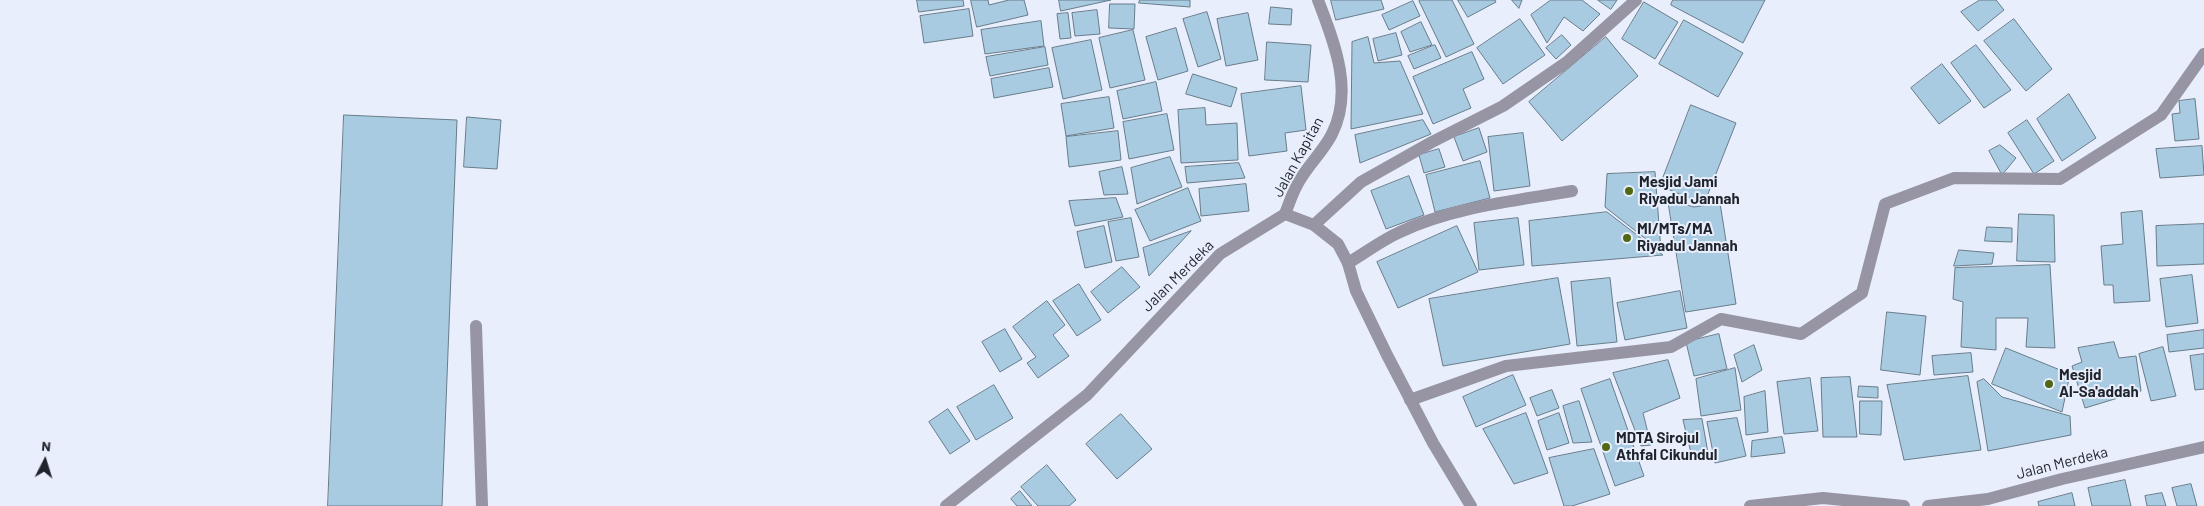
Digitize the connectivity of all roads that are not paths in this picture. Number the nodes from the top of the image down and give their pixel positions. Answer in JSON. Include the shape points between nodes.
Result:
{"nodes":[{"id":1,"x":1318,"y":0,"type":"edge"},
{"id":2,"x":1636,"y":0,"type":"edge"},
{"id":3,"x":2204,"y":54,"type":"edge"},
{"id":4,"x":1572,"y":191,"type":"dead end"},
{"id":5,"x":1285,"y":214,"type":"junction"},
{"id":6,"x":1314,"y":225,"type":"junction"},
{"id":7,"x":1348,"y":263,"type":"junction"},
{"id":8,"x":476,"y":326,"type":"dead end"},
{"id":9,"x":1410,"y":400,"type":"junction"},
{"id":10,"x":2204,"y":447,"type":"edge"},
{"id":11,"x":482,"y":506,"type":"edge"},
{"id":12,"x":946,"y":506,"type":"edge"},
{"id":13,"x":1471,"y":506,"type":"edge"},
{"id":14,"x":1750,"y":506,"type":"edge"},
{"id":15,"x":1904,"y":506,"type":"edge"},
{"id":16,"x":1928,"y":506,"type":"edge"}],
"edges":[{"from":1,"to":5,"type":"street","name":"Jalan Kapitan","via":[[1332,36],[1342,78],[1340,110],[1332,134],[1297,185]]},
{"from":2,"to":6,"type":"street","via":[[1567,62],[1503,106],[1361,182]]},
{"from":3,"to":9,"type":"street","via":[[2161,115],[2060,179],[1954,178],[1885,204],[1862,293],[1800,334],[1721,319],[1671,347],[1506,366]]},
{"from":4,"to":7,"type":"street","via":[[1455,213],[1421,223],[1399,232]]},
{"from":5,"to":6,"type":"street"},
{"from":5,"to":12,"type":"street","name":"Jalan Merdeka","via":[[1220,254],[1087,395]]},
{"from":6,"to":7,"type":"street","via":[[1338,244]]},
{"from":7,"to":9,"type":"street","via":[[1356,291]]},
{"from":8,"to":11,"type":"street"},
{"from":9,"to":13,"type":"street"},
{"from":10,"to":16,"type":"street","name":"Jalan Merdeka","via":[[1988,499]]},
{"from":14,"to":15,"type":"street","via":[[1823,498]]}]}
